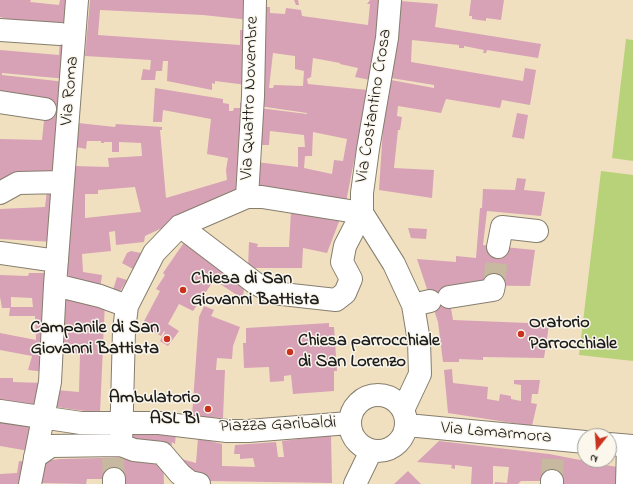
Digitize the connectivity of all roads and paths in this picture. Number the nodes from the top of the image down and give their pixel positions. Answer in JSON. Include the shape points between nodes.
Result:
{"nodes":[{"id":1,"x":77,"y":0,"type":"edge"},
{"id":2,"x":255,"y":0,"type":"edge"},
{"id":3,"x":390,"y":0,"type":"edge"},
{"id":4,"x":0,"y":30,"type":"edge"},
{"id":5,"x":69,"y":36,"type":"junction"},
{"id":6,"x":0,"y":102,"type":"edge"},
{"id":7,"x":59,"y":111,"type":"junction"},
{"id":8,"x":63,"y":182,"type":"junction"},
{"id":9,"x":0,"y":193,"type":"edge"},
{"id":10,"x":247,"y":196,"type":"junction"},
{"id":11,"x":362,"y":213,"type":"junction"},
{"id":12,"x":180,"y":226,"type":"junction"},
{"id":13,"x":537,"y":231,"type":"dead end"},
{"id":14,"x":498,"y":247,"type":"tunnel mouth"},
{"id":15,"x":0,"y":253,"type":"edge"},
{"id":16,"x":56,"y":261,"type":"junction"},
{"id":17,"x":54,"y":284,"type":"junction"},
{"id":18,"x":494,"y":285,"type":"dead end"},
{"id":19,"x":431,"y":301,"type":"junction"},
{"id":20,"x":127,"y":306,"type":"junction"},
{"id":21,"x":0,"y":411,"type":"edge"},
{"id":22,"x":42,"y":418,"type":"junction"},
{"id":23,"x":405,"y":418,"type":"junction"},
{"id":24,"x":121,"y":422,"type":"junction"},
{"id":25,"x":349,"y":423,"type":"junction"},
{"id":26,"x":577,"y":443,"type":"edge"},
{"id":27,"x":623,"y":445,"type":"edge"},
{"id":28,"x":371,"y":451,"type":"junction"},
{"id":29,"x":35,"y":457,"type":"junction"},
{"id":30,"x":116,"y":467,"type":"edge"},
{"id":31,"x":30,"y":484,"type":"edge"},
{"id":32,"x":199,"y":484,"type":"edge"},
{"id":33,"x":355,"y":484,"type":"edge"},
{"id":34,"x":627,"y":484,"type":"edge"}],
"edges":[{"from":1,"to":5,"type":"street","name":"Via Roma"},
{"from":2,"to":10,"type":"street","name":"Via Quattro Novembre"},
{"from":3,"to":11,"type":"street","name":"Via Costantino Crosa","via":[[387,38],[362,193]]},
{"from":4,"to":5,"type":"street"},
{"from":5,"to":7,"type":"street","name":"Via Roma"},
{"from":6,"to":7,"type":"street"},
{"from":7,"to":8,"type":"street","name":"Via Roma"},
{"from":8,"to":9,"type":"street","via":[[18,183]]},
{"from":8,"to":16,"type":"street","name":"Via Roma"},
{"from":10,"to":11,"type":"street"},
{"from":10,"to":12,"type":"street"},
{"from":11,"to":12,"type":"street","via":[[345,246],[342,262],[351,279],[345,293],[336,300],[273,293],[255,284]]},
{"from":11,"to":19,"type":"street","via":[[394,264]]},
{"from":12,"to":20,"type":"street","via":[[154,253]]},
{"from":13,"to":14,"type":"street","via":[[502,227]]},
{"from":15,"to":16,"type":"street"},
{"from":16,"to":17,"type":"street","name":"Via Roma"},
{"from":17,"to":20,"type":"street"},
{"from":17,"to":22,"type":"street","name":"Via Roma","via":[[50,382]]},
{"from":18,"to":19,"type":"street","via":[[493,290]]},
{"from":19,"to":23,"type":"street","via":[[419,341],[420,374]]},
{"from":20,"to":24,"type":"street"},
{"from":21,"to":22,"type":"street","name":"Piazza Garibaldi"},
{"from":22,"to":24,"type":"street","name":"Piazza Garibaldi","via":[[81,423]]},
{"from":22,"to":29,"type":"street","name":"Via Roma"},
{"from":23,"to":25,"type":"street","name":"Piazza Garibaldi","via":[[393,399],[379,394],[364,398],[353,409]]},
{"from":23,"to":26,"type":"street","name":"Via Lamarmora","via":[[554,447]]},
{"from":23,"to":28,"type":"street","via":[[401,440],[388,450]]},
{"from":24,"to":25,"type":"street","name":"Piazza Garibaldi","via":[[159,422],[227,431]]},
{"from":24,"to":30,"type":"street"},
{"from":25,"to":28,"type":"street","name":"Piazza Garibaldi","via":[[355,441]]},
{"from":27,"to":34,"type":"street"},
{"from":28,"to":33,"type":"street"},
{"from":29,"to":30,"type":"street","via":[[51,446]]},
{"from":29,"to":31,"type":"street","name":"Via Roma"},
{"from":30,"to":32,"type":"street","via":[[134,450],[162,453],[180,474],[190,482]]}]}
